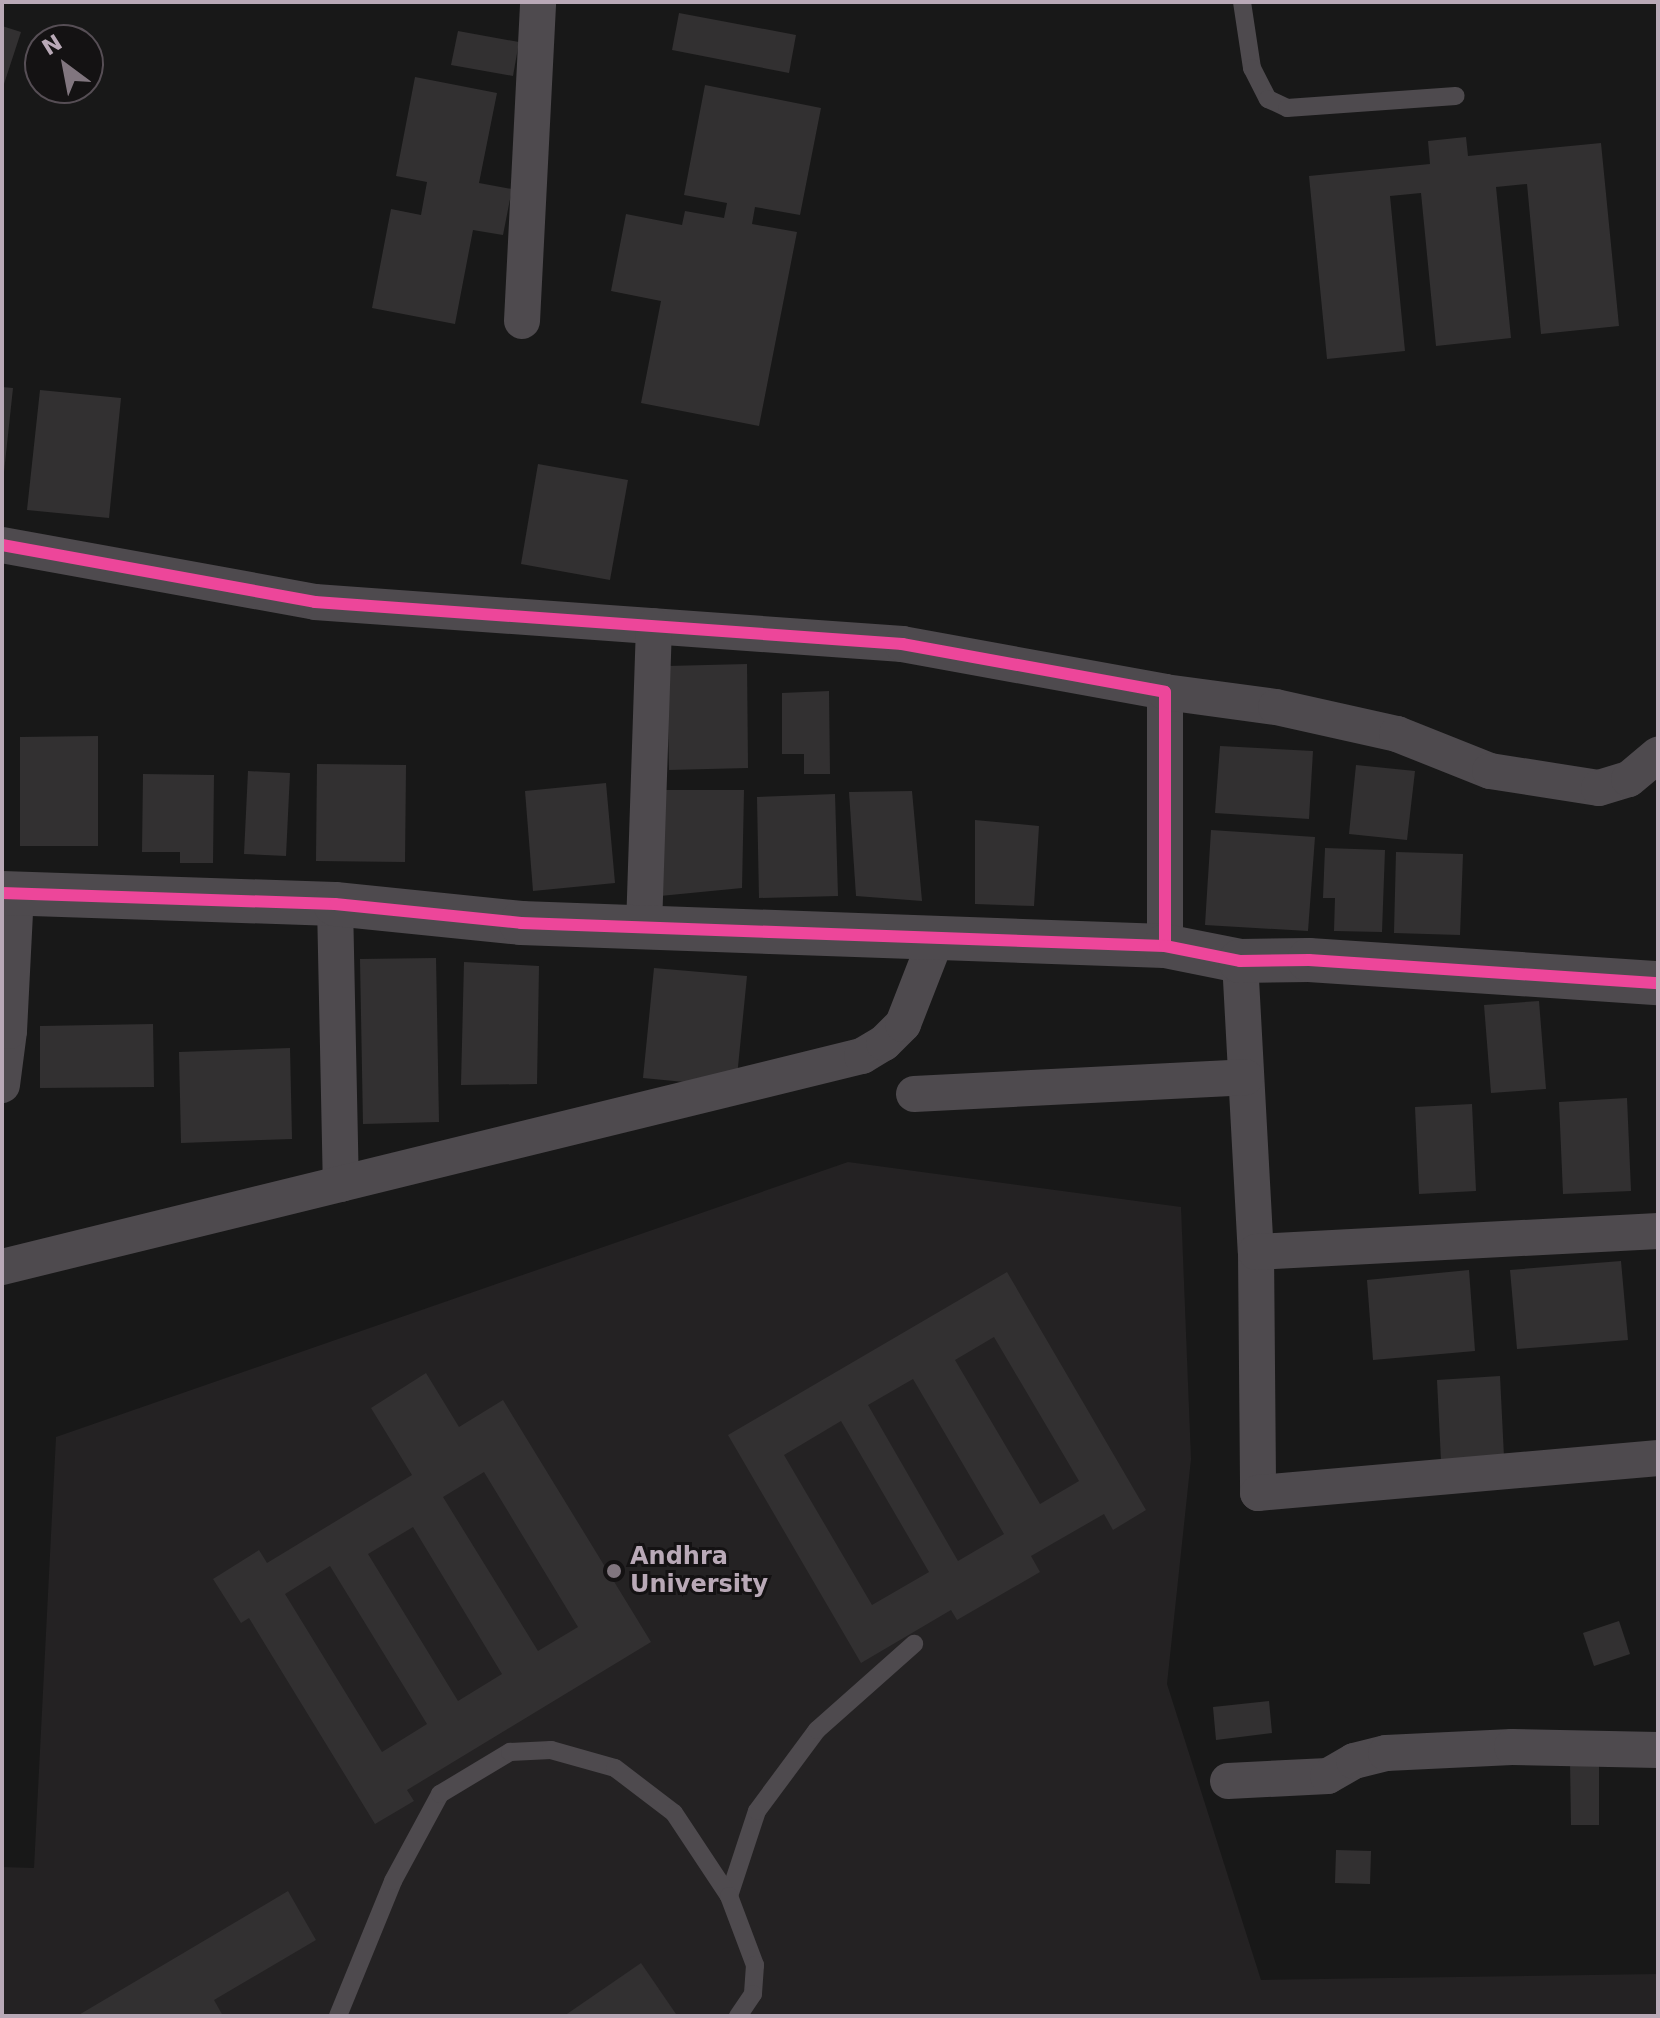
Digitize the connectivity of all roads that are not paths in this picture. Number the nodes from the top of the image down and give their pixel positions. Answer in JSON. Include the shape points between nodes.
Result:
{"nodes":[{"id":1,"x":538,"y":2,"type":"edge"},
{"id":2,"x":1242,"y":2,"type":"edge"},
{"id":3,"x":1456,"y":96,"type":"dead end"},
{"id":4,"x":522,"y":321,"type":"dead end"},
{"id":5,"x":2,"y":545,"type":"edge"},
{"id":6,"x":654,"y":626,"type":"junction"},
{"id":7,"x":1165,"y":692,"type":"junction"},
{"id":8,"x":1658,"y":755,"type":"edge"},
{"id":9,"x":9,"y":893,"type":"edge"},
{"id":10,"x":335,"y":904,"type":"junction"},
{"id":11,"x":644,"y":927,"type":"junction"},
{"id":12,"x":937,"y":937,"type":"junction"},
{"id":13,"x":1165,"y":946,"type":"junction"},
{"id":14,"x":1240,"y":961,"type":"junction"},
{"id":15,"x":1658,"y":983,"type":"edge"},
{"id":16,"x":1246,"y":1077,"type":"junction"},
{"id":17,"x":2,"y":1085,"type":"edge"},
{"id":18,"x":914,"y":1094,"type":"dead end"},
{"id":19,"x":341,"y":1184,"type":"junction"},
{"id":20,"x":1658,"y":1231,"type":"edge"},
{"id":21,"x":1256,"y":1252,"type":"junction"},
{"id":22,"x":2,"y":1267,"type":"edge"},
{"id":23,"x":1658,"y":1458,"type":"edge"},
{"id":24,"x":914,"y":1644,"type":"dead end"},
{"id":25,"x":1658,"y":1750,"type":"edge"},
{"id":26,"x":1228,"y":1781,"type":"dead end"},
{"id":27,"x":729,"y":1896,"type":"junction"},
{"id":28,"x":338,"y":2016,"type":"edge"},
{"id":29,"x":738,"y":2016,"type":"edge"}],
"edges":[{"from":1,"to":4,"type":"street"},
{"from":2,"to":3,"type":"lane","via":[[1252,68],[1268,99],[1287,108]]},
{"from":5,"to":6,"type":"street","via":[[315,602]]},
{"from":6,"to":7,"type":"street","via":[[902,644]]},
{"from":6,"to":11,"type":"street"},
{"from":7,"to":8,"type":"street","via":[[1291,710],[1397,734],[1490,771],[1599,788],[1629,779]]},
{"from":7,"to":13,"type":"street"},
{"from":9,"to":10,"type":"street"},
{"from":9,"to":17,"type":"street","via":[[9,1031]]},
{"from":10,"to":11,"type":"street","via":[[521,923]]},
{"from":10,"to":19,"type":"street"},
{"from":11,"to":12,"type":"street"},
{"from":12,"to":13,"type":"street"},
{"from":12,"to":19,"type":"street","via":[[903,1024],[862,1056]]},
{"from":13,"to":14,"type":"street"},
{"from":14,"to":15,"type":"street","via":[[1309,960]]},
{"from":14,"to":16,"type":"street"},
{"from":16,"to":18,"type":"street"},
{"from":16,"to":21,"type":"street"},
{"from":19,"to":22,"type":"street"},
{"from":20,"to":21,"type":"street"},
{"from":21,"to":23,"type":"street","via":[[1258,1493]]},
{"from":24,"to":27,"type":"lane","via":[[817,1730],[757,1811]]},
{"from":25,"to":26,"type":"street","via":[[1512,1747],[1386,1753],[1354,1761],[1328,1776]]},
{"from":27,"to":28,"type":"lane","via":[[674,1813],[615,1768],[551,1750],[510,1752],[440,1794],[393,1881]]},
{"from":27,"to":29,"type":"lane","via":[[755,1965],[753,1994]]}]}
